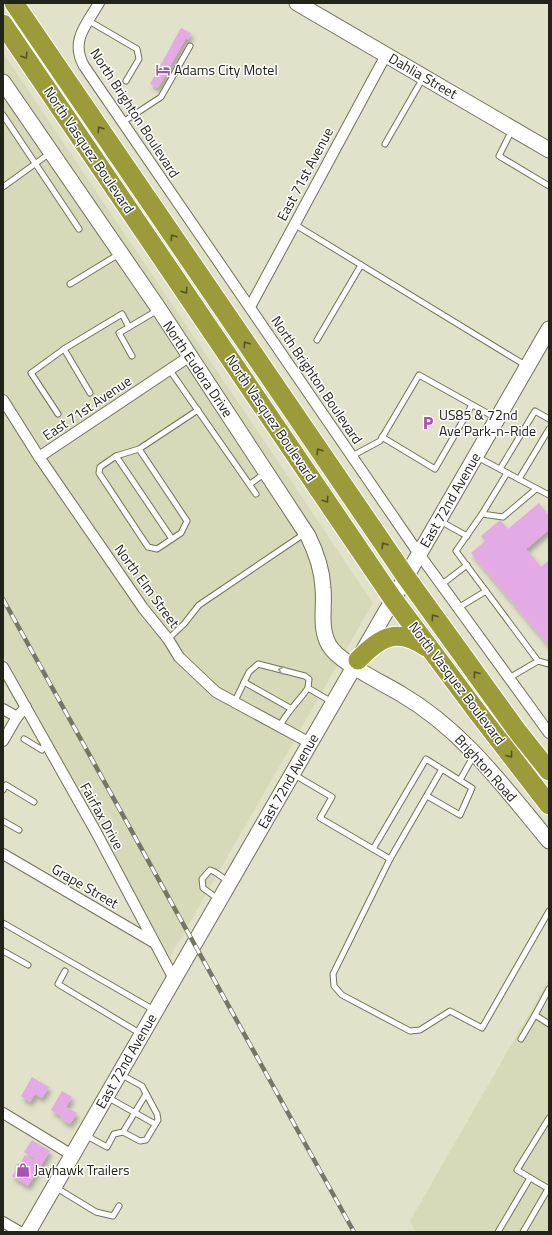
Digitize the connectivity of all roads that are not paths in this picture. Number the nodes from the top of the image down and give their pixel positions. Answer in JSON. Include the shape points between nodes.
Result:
{"nodes":[{"id":1,"x":14,"y":3,"type":"edge"},
{"id":2,"x":99,"y":3,"type":"edge"},
{"id":3,"x":296,"y":3,"type":"edge"},
{"id":4,"x":89,"y":21,"type":"junction"},
{"id":5,"x":3,"y":24,"type":"edge"},
{"id":6,"x":190,"y":46,"type":"dead end"},
{"id":7,"x":386,"y":55,"type":"junction"},
{"id":8,"x":423,"y":77,"type":"junction"},
{"id":9,"x":126,"y":81,"type":"dead end"},
{"id":10,"x":6,"y":90,"type":"edge"},
{"id":11,"x":3,"y":115,"type":"edge"},
{"id":12,"x":123,"y":122,"type":"junction"},
{"id":13,"x":513,"y":129,"type":"junction"},
{"id":14,"x":386,"y":144,"type":"dead end"},
{"id":15,"x":549,"y":150,"type":"edge"},
{"id":16,"x":51,"y":152,"type":"junction"},
{"id":17,"x":36,"y":164,"type":"junction"},
{"id":18,"x":549,"y":186,"type":"edge"},
{"id":19,"x":3,"y":187,"type":"edge"},
{"id":20,"x":294,"y":224,"type":"junction"},
{"id":21,"x":79,"y":229,"type":"dead end"},
{"id":22,"x":120,"y":253,"type":"junction"},
{"id":23,"x":361,"y":265,"type":"junction"},
{"id":24,"x":70,"y":284,"type":"dead end"},
{"id":25,"x":250,"y":307,"type":"junction"},
{"id":26,"x":159,"y":309,"type":"junction"},
{"id":27,"x":130,"y":327,"type":"junction"},
{"id":28,"x":549,"y":329,"type":"edge"},
{"id":29,"x":317,"y":340,"type":"dead end"},
{"id":30,"x":64,"y":349,"type":"junction"},
{"id":31,"x":132,"y":356,"type":"dead end"},
{"id":32,"x":190,"y":356,"type":"junction"},
{"id":33,"x":527,"y":366,"type":"junction"},
{"id":34,"x":169,"y":370,"type":"junction"},
{"id":35,"x":90,"y":393,"type":"dead end"},
{"id":36,"x":3,"y":400,"type":"edge"},
{"id":37,"x":472,"y":405,"type":"junction"},
{"id":38,"x":198,"y":410,"type":"junction"},
{"id":39,"x":58,"y":414,"type":"dead end"},
{"id":40,"x":497,"y":419,"type":"junction"},
{"id":41,"x":549,"y":419,"type":"edge"},
{"id":42,"x":549,"y":430,"type":"edge"},
{"id":43,"x":382,"y":437,"type":"junction"},
{"id":44,"x":139,"y":449,"type":"junction"},
{"id":45,"x":39,"y":456,"type":"junction"},
{"id":46,"x":116,"y":456,"type":"junction"},
{"id":47,"x":352,"y":456,"type":"junction"},
{"id":48,"x":476,"y":456,"type":"junction"},
{"id":49,"x":500,"y":469,"type":"junction"},
{"id":50,"x":267,"y":472,"type":"junction"},
{"id":51,"x":507,"y":473,"type":"junction"},
{"id":52,"x":519,"y":480,"type":"junction"},
{"id":53,"x":250,"y":484,"type":"junction"},
{"id":54,"x":536,"y":488,"type":"junction"},
{"id":55,"x":256,"y":494,"type":"dead end"},
{"id":56,"x":549,"y":495,"type":"edge"},
{"id":57,"x":482,"y":514,"type":"junction"},
{"id":58,"x":439,"y":520,"type":"junction"},
{"id":59,"x":306,"y":532,"type":"junction"},
{"id":60,"x":467,"y":536,"type":"junction"},
{"id":61,"x":172,"y":539,"type":"junction"},
{"id":62,"x":419,"y":554,"type":"junction"},
{"id":63,"x":467,"y":565,"type":"junction"},
{"id":64,"x":406,"y":577,"type":"junction"},
{"id":65,"x":441,"y":585,"type":"junction"},
{"id":66,"x":486,"y":590,"type":"junction"},
{"id":67,"x":394,"y":599,"type":"junction"},
{"id":68,"x":458,"y":608,"type":"junction"},
{"id":69,"x":168,"y":639,"type":"junction"},
{"id":70,"x":431,"y":650,"type":"junction"},
{"id":71,"x":538,"y":661,"type":"junction"},
{"id":72,"x":356,"y":663,"type":"junction"},
{"id":73,"x":549,"y":664,"type":"edge"},
{"id":74,"x":3,"y":667,"type":"edge"},
{"id":75,"x":509,"y":678,"type":"junction"},
{"id":76,"x":244,"y":682,"type":"junction"},
{"id":77,"x":308,"y":688,"type":"junction"},
{"id":78,"x":333,"y":702,"type":"junction"},
{"id":79,"x":234,"y":703,"type":"junction"},
{"id":80,"x":26,"y":707,"type":"junction"},
{"id":81,"x":290,"y":708,"type":"junction"},
{"id":82,"x":3,"y":709,"type":"edge"},
{"id":83,"x":17,"y":717,"type":"junction"},
{"id":84,"x":279,"y":727,"type":"junction"},
{"id":85,"x":549,"y":733,"type":"edge"},
{"id":86,"x":24,"y":740,"type":"dead end"},
{"id":87,"x":3,"y":741,"type":"edge"},
{"id":88,"x":45,"y":743,"type":"junction"},
{"id":89,"x":310,"y":743,"type":"junction"},
{"id":90,"x":476,"y":752,"type":"junction"},
{"id":91,"x":442,"y":769,"type":"junction"},
{"id":92,"x":549,"y":771,"type":"edge"},
{"id":93,"x":292,"y":774,"type":"junction"},
{"id":94,"x":460,"y":780,"type":"junction"},
{"id":95,"x":3,"y":790,"type":"edge"},
{"id":96,"x":427,"y":796,"type":"junction"},
{"id":97,"x":34,"y":802,"type":"dead end"},
{"id":98,"x":549,"y":804,"type":"edge"},
{"id":99,"x":3,"y":821,"type":"edge"},
{"id":100,"x":18,"y":830,"type":"dead end"},
{"id":101,"x":549,"y":841,"type":"edge"},
{"id":102,"x":373,"y":849,"type":"junction"},
{"id":103,"x":3,"y":854,"type":"edge"},
{"id":104,"x":390,"y":859,"type":"junction"},
{"id":105,"x":230,"y":883,"type":"junction"},
{"id":106,"x":220,"y":900,"type":"junction"},
{"id":107,"x":549,"y":911,"type":"edge"},
{"id":108,"x":3,"y":923,"type":"edge"},
{"id":109,"x":154,"y":942,"type":"junction"},
{"id":110,"x":3,"y":951,"type":"edge"},
{"id":111,"x":28,"y":965,"type":"dead end"},
{"id":112,"x":65,"y":971,"type":"dead end"},
{"id":113,"x":174,"y":979,"type":"junction"},
{"id":114,"x":549,"y":989,"type":"edge"},
{"id":115,"x":155,"y":1011,"type":"junction"},
{"id":116,"x":535,"y":1015,"type":"junction"},
{"id":117,"x":549,"y":1024,"type":"edge"},
{"id":118,"x":142,"y":1035,"type":"junction"},
{"id":119,"x":521,"y":1039,"type":"dead end"},
{"id":120,"x":119,"y":1074,"type":"junction"},
{"id":121,"x":146,"y":1094,"type":"junction"},
{"id":122,"x":106,"y":1096,"type":"junction"},
{"id":123,"x":135,"y":1112,"type":"junction"},
{"id":124,"x":3,"y":1113,"type":"edge"},
{"id":125,"x":549,"y":1118,"type":"edge"},
{"id":126,"x":156,"y":1124,"type":"junction"},
{"id":127,"x":123,"y":1132,"type":"junction"},
{"id":128,"x":84,"y":1134,"type":"junction"},
{"id":129,"x":72,"y":1155,"type":"junction"},
{"id":130,"x":530,"y":1178,"type":"junction"},
{"id":131,"x":54,"y":1187,"type":"junction"},
{"id":132,"x":548,"y":1189,"type":"edge"},
{"id":133,"x":119,"y":1206,"type":"dead end"},
{"id":134,"x":3,"y":1222,"type":"edge"},
{"id":135,"x":20,"y":1232,"type":"edge"},
{"id":136,"x":28,"y":1232,"type":"edge"},
{"id":137,"x":498,"y":1232,"type":"edge"},
{"id":138,"x":523,"y":1232,"type":"edge"}],
"edges":[{"from":64,"to":1,"type":"highway","name":"North Vasquez Boulevard","one_way":true},
{"from":2,"to":4,"type":"street"},
{"from":3,"to":7,"type":"street","name":"Dahlia Street"},
{"from":4,"to":9,"type":"lane","via":[[137,49],[139,59]]},
{"from":4,"to":12,"type":"street","name":"North Brighton Boulevard","via":[[80,36],[79,57]]},
{"from":5,"to":67,"type":"highway","name":"North Vasquez Boulevard","one_way":true},
{"from":6,"to":12,"type":"lane","via":[[161,97]]},
{"from":7,"to":8,"type":"street","name":"Dahlia Street"},
{"from":7,"to":20,"type":"street","name":"East 71st Avenue"},
{"from":8,"to":13,"type":"street","name":"Dahlia Street"},
{"from":8,"to":14,"type":"lane"},
{"from":10,"to":16,"type":"street","name":"North Eudora Drive"},
{"from":11,"to":17,"type":"lane"},
{"from":12,"to":25,"type":"street","name":"North Brighton Boulevard"},
{"from":13,"to":15,"type":"street","name":"Dahlia Street"},
{"from":13,"to":18,"type":"lane","via":[[499,156]]},
{"from":16,"to":17,"type":"lane"},
{"from":16,"to":22,"type":"street","name":"North Eudora Drive"},
{"from":17,"to":19,"type":"lane"},
{"from":17,"to":21,"type":"lane"},
{"from":20,"to":23,"type":"lane"},
{"from":20,"to":25,"type":"street","name":"East 71st Avenue"},
{"from":22,"to":24,"type":"lane"},
{"from":22,"to":26,"type":"street","name":"North Eudora Drive"},
{"from":23,"to":29,"type":"lane"},
{"from":23,"to":33,"type":"lane"},
{"from":25,"to":47,"type":"street","name":"North Brighton Boulevard"},
{"from":26,"to":27,"type":"lane"},
{"from":26,"to":32,"type":"street","name":"North Eudora Drive"},
{"from":27,"to":30,"type":"lane","via":[[122,314]]},
{"from":27,"to":31,"type":"lane","via":[[119,333]]},
{"from":28,"to":33,"type":"street","name":"East 72nd Avenue"},
{"from":30,"to":35,"type":"lane"},
{"from":30,"to":39,"type":"lane","via":[[31,373]]},
{"from":32,"to":34,"type":"street","name":"East 71st Avenue"},
{"from":32,"to":50,"type":"street","name":"North Eudora Drive"},
{"from":33,"to":40,"type":"street","name":"East 72nd Avenue"},
{"from":34,"to":38,"type":"lane"},
{"from":34,"to":45,"type":"street","name":"East 71st Avenue"},
{"from":36,"to":45,"type":"street","name":"North Elm Street"},
{"from":37,"to":40,"type":"lane"},
{"from":37,"to":43,"type":"lane","via":[[419,375]]},
{"from":37,"to":43,"type":"lane","via":[[435,469]]},
{"from":38,"to":44,"type":"lane"},
{"from":38,"to":53,"type":"lane"},
{"from":40,"to":48,"type":"street","name":"East 72nd Avenue"},
{"from":41,"to":49,"type":"lane","via":[[535,411]]},
{"from":42,"to":52,"type":"lane"},
{"from":43,"to":47,"type":"lane","via":[[380,441]]},
{"from":44,"to":46,"type":"lane"},
{"from":44,"to":61,"type":"lane","via":[[187,521],[182,533]]},
{"from":45,"to":69,"type":"street","name":"North Elm Street","via":[[143,608]]},
{"from":46,"to":61,"type":"lane"},
{"from":46,"to":61,"type":"lane","via":[[100,467],[99,473],[148,547],[157,549]]},
{"from":47,"to":62,"type":"street","name":"North Brighton Boulevard"},
{"from":48,"to":49,"type":"lane"},
{"from":48,"to":58,"type":"street","name":"East 72nd Avenue"},
{"from":49,"to":51,"type":"lane"},
{"from":50,"to":53,"type":"lane"},
{"from":50,"to":59,"type":"street","name":"North Eudora Drive"},
{"from":51,"to":52,"type":"lane"},
{"from":51,"to":57,"type":"lane"},
{"from":52,"to":54,"type":"lane"},
{"from":53,"to":55,"type":"lane"},
{"from":54,"to":56,"type":"lane"},
{"from":54,"to":57,"type":"lane","via":[[503,517]]},
{"from":57,"to":60,"type":"lane"},
{"from":58,"to":60,"type":"lane"},
{"from":58,"to":62,"type":"street","name":"East 72nd Avenue"},
{"from":59,"to":69,"type":"lane","via":[[199,605]]},
{"from":59,"to":72,"type":"street","name":"North Eudora Drive","via":[[320,567],[324,591],[324,627],[328,644],[337,655]]},
{"from":60,"to":63,"type":"lane","via":[[456,551]]},
{"from":62,"to":64,"type":"street","name":"East 72nd Avenue"},
{"from":62,"to":65,"type":"street","name":"North Brighton Boulevard"},
{"from":63,"to":65,"type":"lane"},
{"from":63,"to":66,"type":"lane"},
{"from":64,"to":67,"type":"street","name":"East 72nd Avenue"},
{"from":92,"to":64,"type":"highway","name":"North Vasquez Boulevard","one_way":true},
{"from":65,"to":68,"type":"street","name":"North Brighton Boulevard"},
{"from":66,"to":68,"type":"lane"},
{"from":66,"to":71,"type":"lane"},
{"from":67,"to":70,"type":"highway","name":"North Vasquez Boulevard"},
{"from":67,"to":72,"type":"street","name":"East 72nd Avenue"},
{"from":68,"to":75,"type":"street","name":"North Brighton Boulevard"},
{"from":69,"to":79,"type":"street","name":"North Elm Street","via":[[179,656],[198,676]]},
{"from":70,"to":72,"type":"highway","via":[[412,638],[397,636],[375,644]]},
{"from":70,"to":98,"type":"highway","name":"North Vasquez Boulevard","one_way":true},
{"from":71,"to":73,"type":"lane"},
{"from":71,"to":75,"type":"lane"},
{"from":72,"to":78,"type":"street","name":"East 72nd Avenue"},
{"from":72,"to":90,"type":"street","name":"Brighton Road","via":[[436,717]]},
{"from":74,"to":80,"type":"street","name":"Fairfax Drive"},
{"from":75,"to":85,"type":"street","name":"North Brighton Boulevard"},
{"from":77,"to":76,"type":"lane","one_way":true,"via":[[309,679],[305,676],[258,664],[249,672]]},
{"from":76,"to":79,"type":"lane"},
{"from":76,"to":81,"type":"lane"},
{"from":77,"to":78,"type":"lane"},
{"from":77,"to":81,"type":"lane"},
{"from":78,"to":89,"type":"street","name":"East 72nd Avenue"},
{"from":79,"to":84,"type":"street","name":"North Elm Street"},
{"from":80,"to":83,"type":"street"},
{"from":80,"to":88,"type":"street","name":"Fairfax Drive"},
{"from":81,"to":84,"type":"lane"},
{"from":82,"to":83,"type":"street"},
{"from":83,"to":87,"type":"street"},
{"from":84,"to":89,"type":"street","name":"North Elm Street"},
{"from":86,"to":88,"type":"lane","via":[[42,750]]},
{"from":88,"to":109,"type":"street","name":"Fairfax Drive"},
{"from":89,"to":93,"type":"street","name":"East 72nd Avenue"},
{"from":90,"to":94,"type":"lane"},
{"from":90,"to":101,"type":"street","name":"Brighton Road"},
{"from":91,"to":94,"type":"lane"},
{"from":91,"to":96,"type":"lane"},
{"from":91,"to":102,"type":"lane","via":[[426,759]]},
{"from":93,"to":102,"type":"lane","via":[[332,797],[320,818]]},
{"from":93,"to":105,"type":"street","name":"East 72nd Avenue"},
{"from":94,"to":96,"type":"lane","via":[[472,788],[460,815]]},
{"from":95,"to":97,"type":"lane","via":[[6,784]]},
{"from":96,"to":104,"type":"lane"},
{"from":99,"to":100,"type":"lane"},
{"from":102,"to":104,"type":"lane"},
{"from":103,"to":109,"type":"street","name":"Grape Street"},
{"from":104,"to":107,"type":"lane","via":[[333,974],[334,986],[342,995],[410,1032],[420,1030],[450,1011],[482,1028]]},
{"from":105,"to":106,"type":"street","name":"East 72nd Avenue"},
{"from":105,"to":106,"type":"lane","via":[[210,870],[202,878],[203,888]]},
{"from":106,"to":113,"type":"street","name":"East 72nd Avenue"},
{"from":108,"to":115,"type":"lane"},
{"from":109,"to":113,"type":"street","name":"Fairfax Drive"},
{"from":110,"to":111,"type":"lane"},
{"from":112,"to":118,"type":"lane","via":[[58,984]]},
{"from":113,"to":115,"type":"street","name":"East 72nd Avenue"},
{"from":114,"to":116,"type":"lane"},
{"from":115,"to":118,"type":"street","name":"East 72nd Avenue"},
{"from":116,"to":117,"type":"lane"},
{"from":116,"to":119,"type":"lane"},
{"from":118,"to":120,"type":"street","name":"East 72nd Avenue"},
{"from":120,"to":121,"type":"lane","via":[[142,1086]]},
{"from":120,"to":122,"type":"street","name":"East 72nd Avenue"},
{"from":121,"to":123,"type":"lane"},
{"from":121,"to":126,"type":"lane","via":[[157,1114]]},
{"from":122,"to":123,"type":"lane"},
{"from":122,"to":128,"type":"street","name":"East 72nd Avenue"},
{"from":123,"to":126,"type":"lane"},
{"from":123,"to":127,"type":"lane"},
{"from":124,"to":129,"type":"street"},
{"from":125,"to":130,"type":"lane","via":[[517,1170]]},
{"from":126,"to":127,"type":"lane","via":[[146,1140],[140,1141]]},
{"from":127,"to":128,"type":"lane","via":[[114,1134],[107,1147]]},
{"from":128,"to":129,"type":"street","name":"East 72nd Avenue"},
{"from":129,"to":131,"type":"street","name":"East 72nd Avenue"},
{"from":130,"to":132,"type":"lane"},
{"from":130,"to":137,"type":"lane"},
{"from":131,"to":133,"type":"lane","via":[[96,1212],[113,1216]]},
{"from":131,"to":136,"type":"street","name":"East 72nd Avenue"},
{"from":132,"to":138,"type":"lane"},
{"from":134,"to":135,"type":"street"}]}
